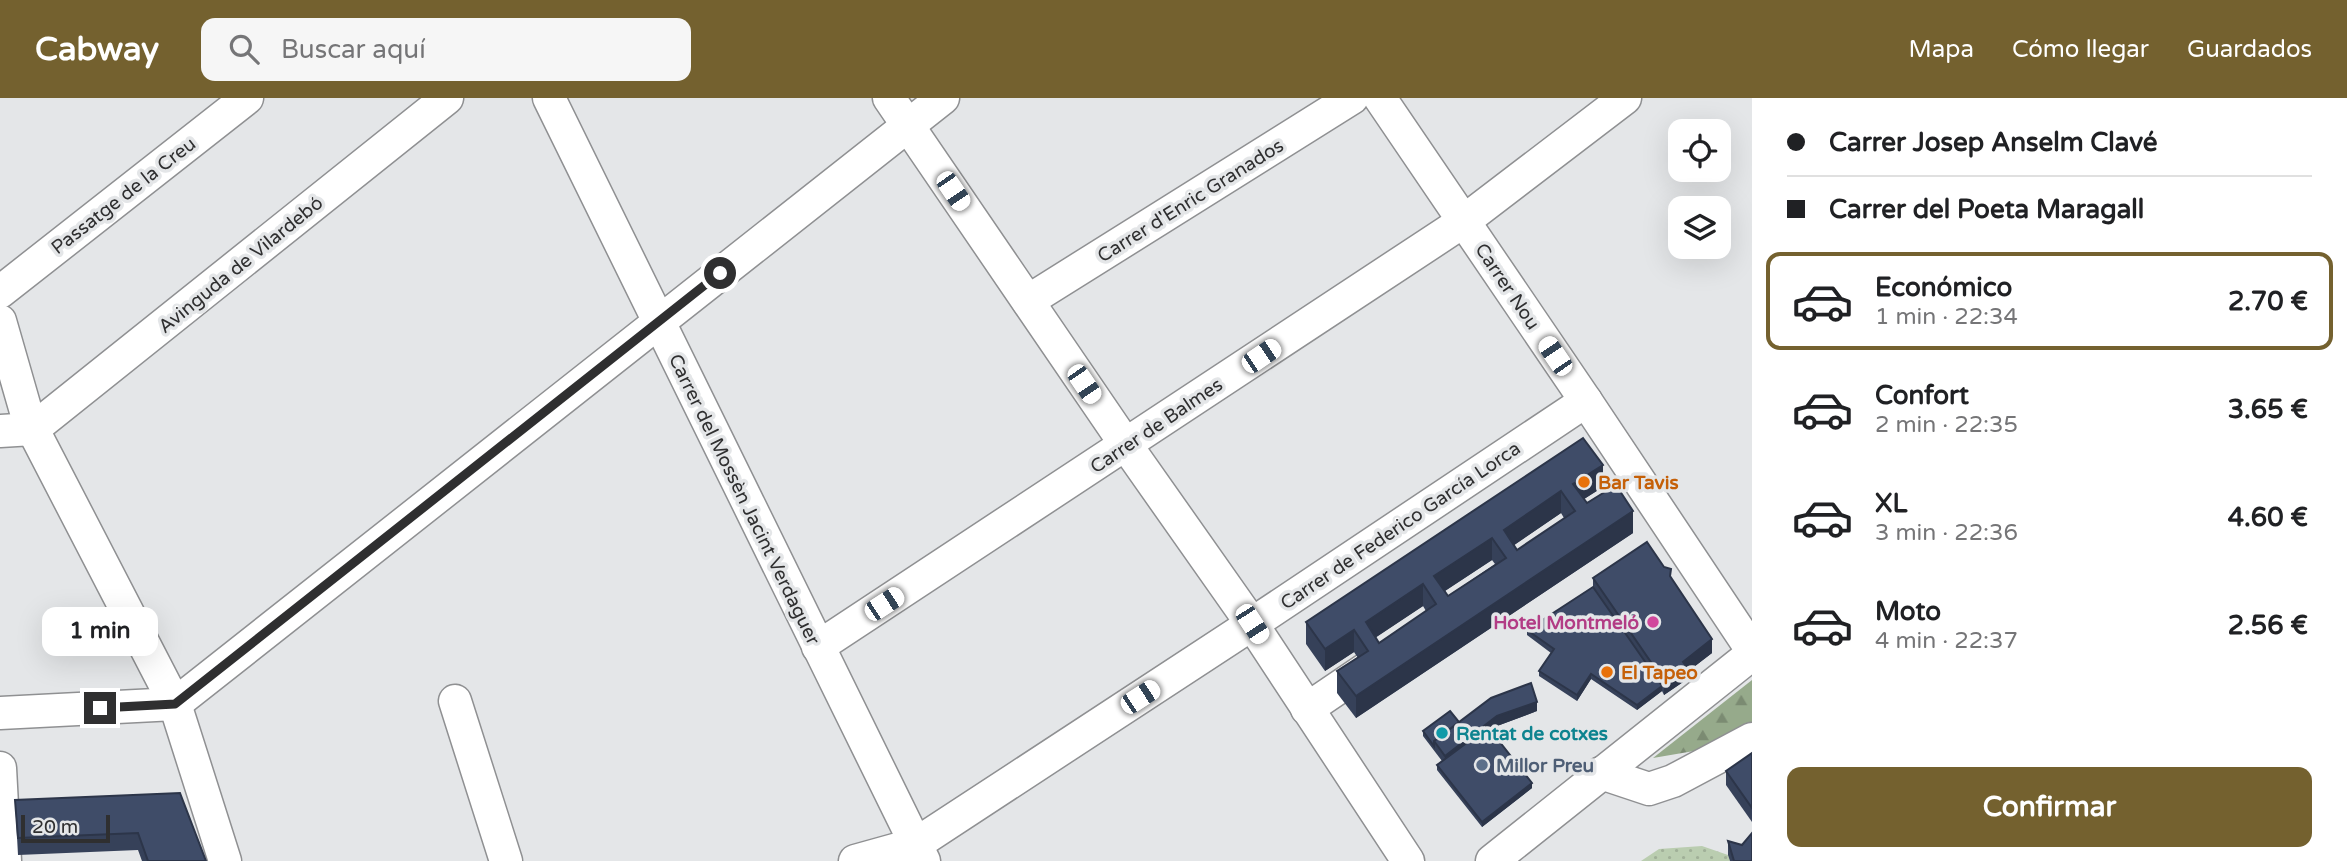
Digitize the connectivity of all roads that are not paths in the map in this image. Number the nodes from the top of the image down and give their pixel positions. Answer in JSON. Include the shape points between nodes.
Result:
{"nodes":[{"id":1,"x":247,"y":98,"type":"edge"},
{"id":2,"x":447,"y":98,"type":"edge"},
{"id":3,"x":549,"y":98,"type":"edge"},
{"id":4,"x":889,"y":98,"type":"edge"},
{"id":5,"x":943,"y":98,"type":"edge"},
{"id":6,"x":1352,"y":98,"type":"edge"},
{"id":7,"x":1380,"y":98,"type":"edge"},
{"id":8,"x":1625,"y":98,"type":"edge"},
{"id":9,"x":908,"y":124,"type":"junction"},
{"id":10,"x":1464,"y":221,"type":"junction"},
{"id":11,"x":0,"y":292,"type":"edge"},
{"id":12,"x":1028,"y":301,"type":"junction"},
{"id":13,"x":0,"y":321,"type":"edge"},
{"id":14,"x":657,"y":322,"type":"junction"},
{"id":15,"x":1586,"y":401,"type":"junction"},
{"id":16,"x":33,"y":429,"type":"junction"},
{"id":17,"x":0,"y":431,"type":"edge"},
{"id":18,"x":1126,"y":445,"type":"junction"},
{"id":19,"x":1252,"y":624,"type":"junction"},
{"id":20,"x":818,"y":647,"type":"junction"},
{"id":21,"x":1752,"y":652,"type":"edge"},
{"id":22,"x":1377,"y":662,"type":"edge"},
{"id":23,"x":456,"y":701,"type":"dead end"},
{"id":24,"x":175,"y":704,"type":"junction"},
{"id":25,"x":1307,"y":709,"type":"junction"},
{"id":26,"x":0,"y":713,"type":"edge"},
{"id":27,"x":1752,"y":738,"type":"edge"},
{"id":28,"x":0,"y":768,"type":"edge"},
{"id":29,"x":1601,"y":773,"type":"junction"},
{"id":30,"x":920,"y":852,"type":"edge"},
{"id":31,"x":5,"y":861,"type":"edge"},
{"id":32,"x":225,"y":861,"type":"edge"},
{"id":33,"x":506,"y":861,"type":"edge"},
{"id":34,"x":855,"y":861,"type":"edge"},
{"id":35,"x":1408,"y":861,"type":"edge"},
{"id":36,"x":1492,"y":861,"type":"edge"}],
"edges":[{"from":1,"to":11,"type":"street","name":"Passatge de la Creu"},
{"from":2,"to":16,"type":"street","name":"Avinguda de Vilardebó"},
{"from":3,"to":14,"type":"street","name":"Carrer del Mossèn Jacint Verdaguer"},
{"from":4,"to":9,"type":"street"},
{"from":5,"to":9,"type":"street"},
{"from":6,"to":12,"type":"street","name":"Carrer d'Enric Granados"},
{"from":7,"to":10,"type":"street","name":"Carrer Nou"},
{"from":8,"to":10,"type":"street","name":"Carrer de Balmes"},
{"from":9,"to":12,"type":"street"},
{"from":9,"to":14,"type":"street"},
{"from":10,"to":15,"type":"street","name":"Carrer Nou"},
{"from":10,"to":18,"type":"street","name":"Carrer de Balmes"},
{"from":12,"to":18,"type":"street"},
{"from":13,"to":16,"type":"street"},
{"from":14,"to":20,"type":"street","name":"Carrer del Mossèn Jacint Verdaguer"},
{"from":14,"to":24,"type":"street"},
{"from":15,"to":19,"type":"street","name":"Carrer de Federico García Lorca"},
{"from":15,"to":21,"type":"street","name":"Carrer Nou","via":[[1631,494]]},
{"from":16,"to":17,"type":"street"},
{"from":16,"to":24,"type":"street"},
{"from":18,"to":19,"type":"street"},
{"from":18,"to":20,"type":"street","name":"Carrer de Balmes"},
{"from":19,"to":25,"type":"street"},
{"from":19,"to":30,"type":"street","name":"Carrer de Federico García Lorca"},
{"from":20,"to":30,"type":"street","name":"Carrer del Mossèn Jacint Verdaguer"},
{"from":21,"to":29,"type":"street"},
{"from":22,"to":25,"type":"street"},
{"from":23,"to":33,"type":"street"},
{"from":24,"to":26,"type":"street"},
{"from":24,"to":32,"type":"street"},
{"from":25,"to":35,"type":"street"},
{"from":27,"to":29,"type":"street","via":[[1649,789]]},
{"from":28,"to":31,"type":"street"},
{"from":29,"to":36,"type":"street"},
{"from":30,"to":34,"type":"street","name":"Carrer de Federico García Lorca"}]}
